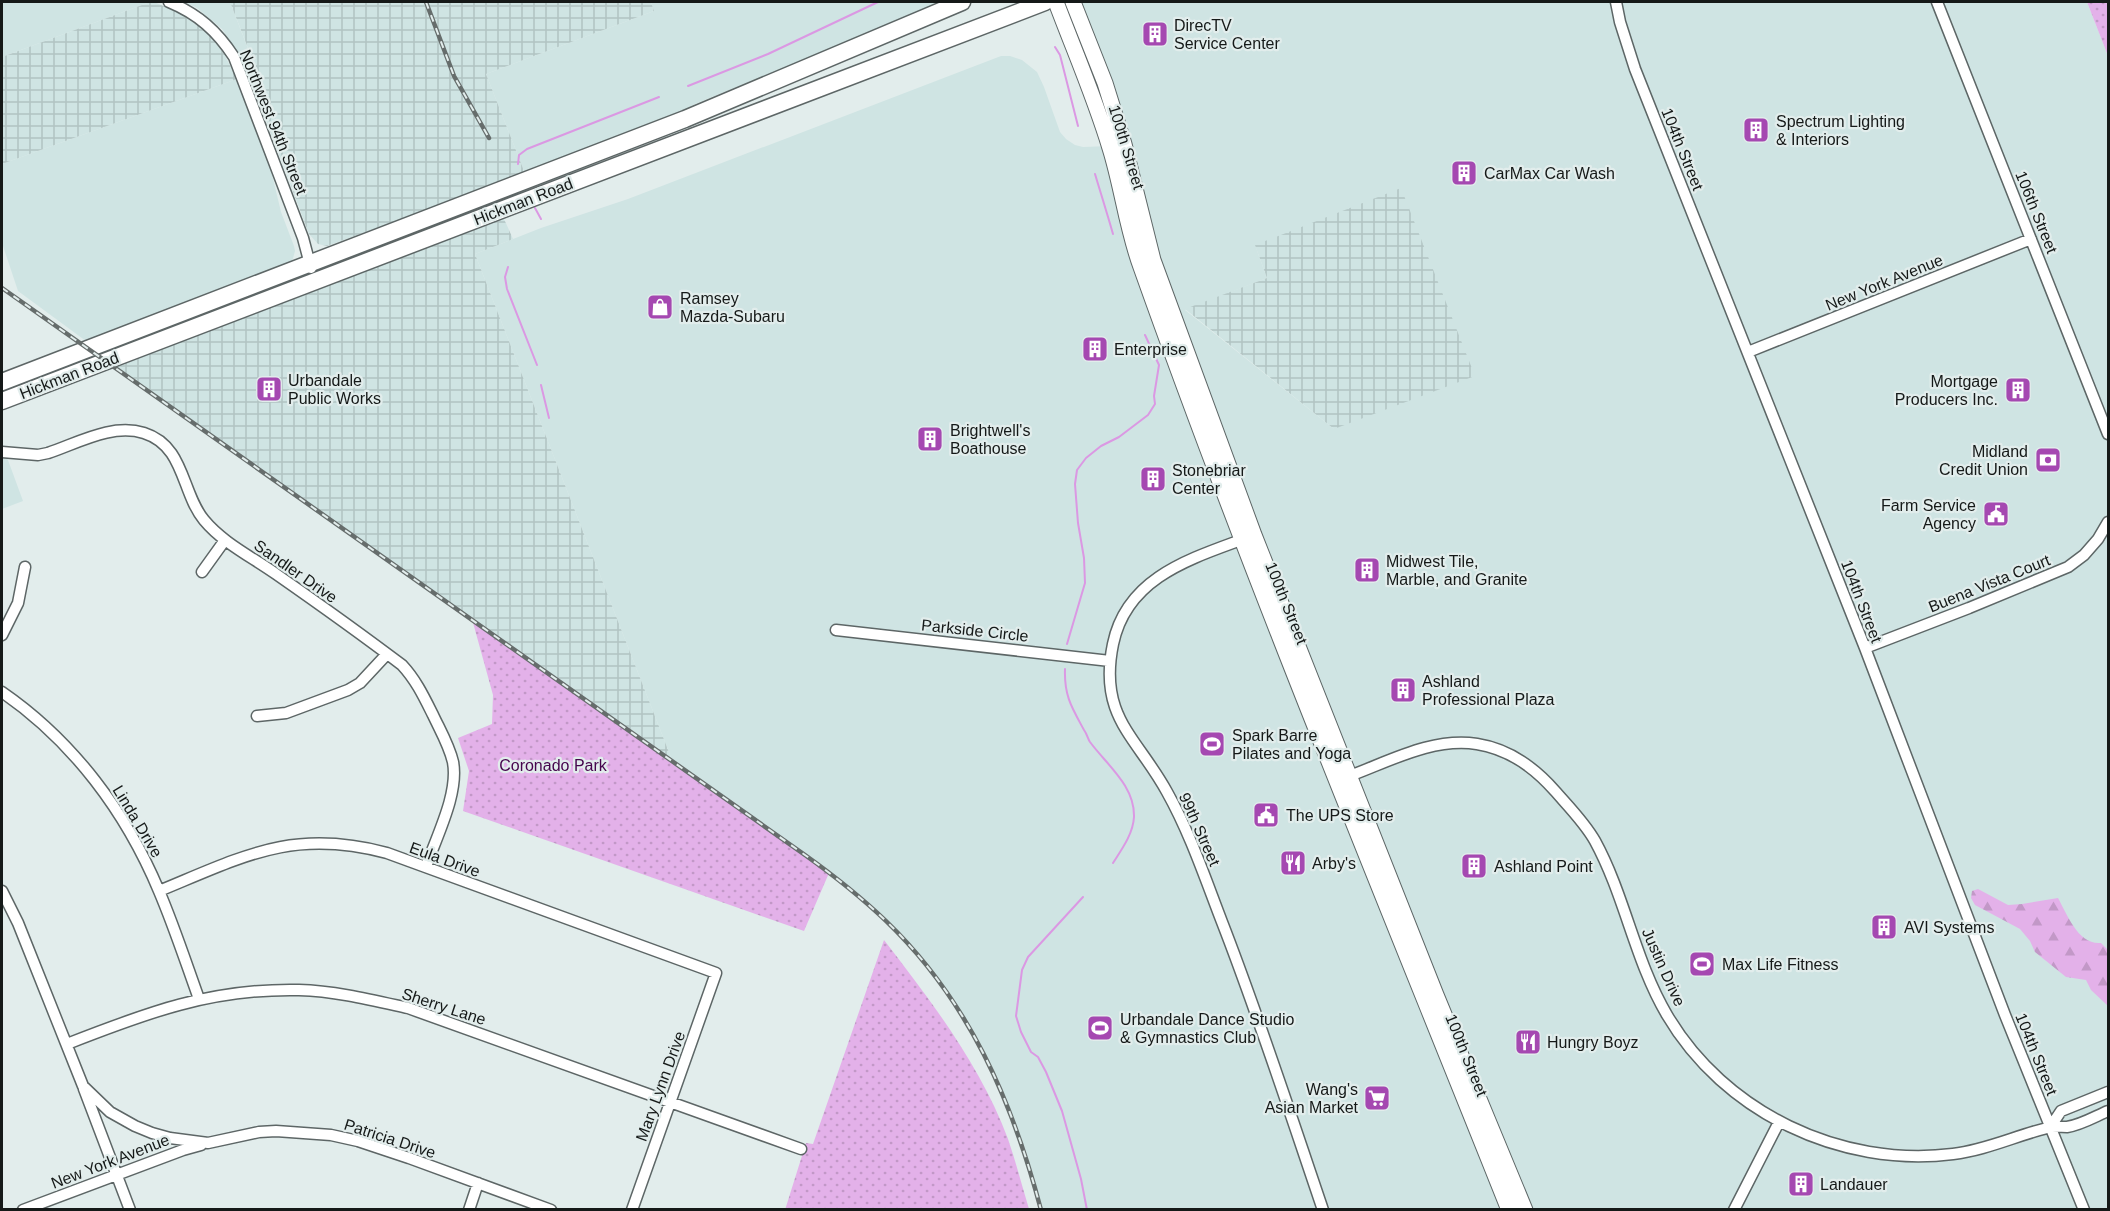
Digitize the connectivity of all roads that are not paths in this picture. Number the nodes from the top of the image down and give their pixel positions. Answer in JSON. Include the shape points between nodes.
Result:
{"nodes":[{"id":1,"x":169,"y":2,"type":"edge"},
{"id":2,"x":962,"y":2,"type":"edge"},
{"id":3,"x":1045,"y":2,"type":"edge"},
{"id":4,"x":1056,"y":2,"type":"edge"},
{"id":5,"x":1073,"y":2,"type":"edge"},
{"id":6,"x":1616,"y":2,"type":"edge"},
{"id":7,"x":1937,"y":2,"type":"edge"},
{"id":8,"x":2031,"y":239,"type":"junction"},
{"id":9,"x":310,"y":264,"type":"junction"},
{"id":10,"x":315,"y":280,"type":"junction"},
{"id":11,"x":1748,"y":352,"type":"junction"},
{"id":12,"x":2,"y":382,"type":"edge"},
{"id":13,"x":2,"y":401,"type":"edge"},
{"id":14,"x":2109,"y":434,"type":"edge"},
{"id":15,"x":2,"y":452,"type":"edge"},
{"id":16,"x":2109,"y":522,"type":"edge"},
{"id":17,"x":1248,"y":537,"type":"junction"},
{"id":18,"x":225,"y":540,"type":"junction"},
{"id":19,"x":25,"y":567,"type":"dead end"},
{"id":20,"x":202,"y":572,"type":"dead end"},
{"id":21,"x":836,"y":630,"type":"dead end"},
{"id":22,"x":2,"y":635,"type":"edge"},
{"id":23,"x":1865,"y":648,"type":"junction"},
{"id":24,"x":387,"y":654,"type":"junction"},
{"id":25,"x":1110,"y":661,"type":"junction"},
{"id":26,"x":2,"y":692,"type":"edge"},
{"id":27,"x":257,"y":716,"type":"dead end"},
{"id":28,"x":1343,"y":778,"type":"junction"},
{"id":29,"x":426,"y":867,"type":"junction"},
{"id":30,"x":2,"y":891,"type":"edge"},
{"id":31,"x":159,"y":891,"type":"junction"},
{"id":32,"x":716,"y":973,"type":"joint"},
{"id":33,"x":199,"y":999,"type":"junction"},
{"id":34,"x":67,"y":1044,"type":"junction"},
{"id":35,"x":83,"y":1086,"type":"junction"},
{"id":36,"x":2109,"y":1092,"type":"edge"},
{"id":37,"x":670,"y":1102,"type":"junction"},
{"id":38,"x":2109,"y":1111,"type":"edge"},
{"id":39,"x":1779,"y":1122,"type":"junction"},
{"id":40,"x":2051,"y":1126,"type":"junction"},
{"id":41,"x":208,"y":1143,"type":"junction"},
{"id":42,"x":801,"y":1149,"type":"dead end"},
{"id":43,"x":117,"y":1174,"type":"junction"},
{"id":44,"x":478,"y":1183,"type":"junction"},
{"id":45,"x":23,"y":1209,"type":"edge"},
{"id":46,"x":130,"y":1209,"type":"edge"},
{"id":47,"x":469,"y":1209,"type":"edge"},
{"id":48,"x":551,"y":1209,"type":"edge"},
{"id":49,"x":632,"y":1209,"type":"edge"},
{"id":50,"x":1323,"y":1209,"type":"edge"},
{"id":51,"x":1509,"y":1209,"type":"edge"},
{"id":52,"x":1526,"y":1209,"type":"edge"},
{"id":53,"x":1734,"y":1209,"type":"edge"},
{"id":54,"x":2084,"y":1209,"type":"edge"}],
"edges":[{"from":1,"to":9,"type":"street","name":"Northwest 94th Street","via":[[203,21],[234,57]]},
{"from":2,"to":9,"type":"main road","name":"Hickman Road","via":[[686,119]]},
{"from":3,"to":10,"type":"main road","name":"Hickman Road"},
{"from":4,"to":17,"type":"main road","name":"100th Street","via":[[1110,146],[1139,262]]},
{"from":5,"to":17,"type":"main road","name":"100th Street","via":[[1105,83],[1153,260]]},
{"from":6,"to":11,"type":"street","name":"104th Street","via":[[1635,69]]},
{"from":7,"to":8,"type":"street","name":"106th Street"},
{"from":8,"to":11,"type":"street","name":"New York Avenue"},
{"from":8,"to":14,"type":"street","name":"106th Street"},
{"from":9,"to":10,"type":"street","name":"Northwest 94th Street"},
{"from":9,"to":12,"type":"main road","name":"Hickman Road"},
{"from":10,"to":13,"type":"main road","name":"Hickman Road"},
{"from":11,"to":23,"type":"street","name":"104th Street"},
{"from":15,"to":18,"type":"street","name":"Sandler Drive","via":[[38,455],[110,431],[146,433],[171,453],[203,520]]},
{"from":16,"to":23,"type":"street","name":"Buena Vista Court","via":[[2084,555],[2068,567]]},
{"from":17,"to":25,"type":"street","name":"99th Street","via":[[1176,566],[1145,588],[1119,626]]},
{"from":17,"to":28,"type":"main road","name":"100th Street"},
{"from":18,"to":20,"type":"street"},
{"from":18,"to":24,"type":"street","name":"Sandler Drive"},
{"from":19,"to":22,"type":"street","via":[[18,603]]},
{"from":21,"to":25,"type":"street","name":"Parkside Circle"},
{"from":23,"to":40,"type":"street","name":"104th Street"},
{"from":24,"to":27,"type":"street","via":[[348,690],[286,713]]},
{"from":24,"to":29,"type":"street","name":"Sandler Drive","via":[[413,676],[453,762],[452,792]]},
{"from":25,"to":50,"type":"street","name":"99th Street","via":[[1116,708],[1130,738],[1166,790],[1189,837],[1255,1006]]},
{"from":26,"to":31,"type":"street","name":"Linda Drive","via":[[85,767],[133,836]]},
{"from":28,"to":39,"type":"street","name":"Justin Drive","via":[[1414,751],[1449,743],[1493,747],[1536,771],[1594,841],[1654,988],[1682,1038],[1720,1081]]},
{"from":28,"to":51,"type":"main road","name":"100th Street"},
{"from":28,"to":52,"type":"main road","name":"100th Street"},
{"from":29,"to":31,"type":"street","name":"Eula Drive","via":[[365,847],[297,844],[253,853]]},
{"from":29,"to":32,"type":"street","name":"Eula Drive"},
{"from":30,"to":34,"type":"street","name":"Patricia Drive"},
{"from":31,"to":33,"type":"street","name":"Linda Drive"},
{"from":32,"to":37,"type":"street","name":"Mary Lynn Drive"},
{"from":33,"to":34,"type":"street","name":"Sherry Lane","via":[[168,1006]]},
{"from":33,"to":37,"type":"street","name":"Sherry Lane","via":[[299,990],[349,995],[408,1008]]},
{"from":34,"to":35,"type":"street","name":"Patricia Drive"},
{"from":35,"to":41,"type":"street","name":"Patricia Drive","via":[[110,1112],[135,1126],[170,1138]]},
{"from":35,"to":43,"type":"street"},
{"from":36,"to":40,"type":"street","name":"Justin Drive","via":[[2061,1111]]},
{"from":37,"to":42,"type":"street","name":"Sherry Lane"},
{"from":37,"to":49,"type":"street","name":"Mary Lynn Drive"},
{"from":38,"to":40,"type":"street","name":"Justin Drive","via":[[2068,1126]]},
{"from":39,"to":40,"type":"street","name":"Justin Drive","via":[[1825,1142],[1885,1154],[1923,1156],[1979,1150]]},
{"from":39,"to":53,"type":"street"},
{"from":40,"to":54,"type":"street","name":"104th Street"},
{"from":41,"to":43,"type":"street","name":"New York Avenue"},
{"from":41,"to":44,"type":"street","name":"Patricia Drive","via":[[259,1132],[331,1135]]},
{"from":43,"to":45,"type":"street","name":"New York Avenue"},
{"from":43,"to":46,"type":"street"},
{"from":44,"to":47,"type":"street"},
{"from":44,"to":48,"type":"street","name":"Patricia Drive"}]}
